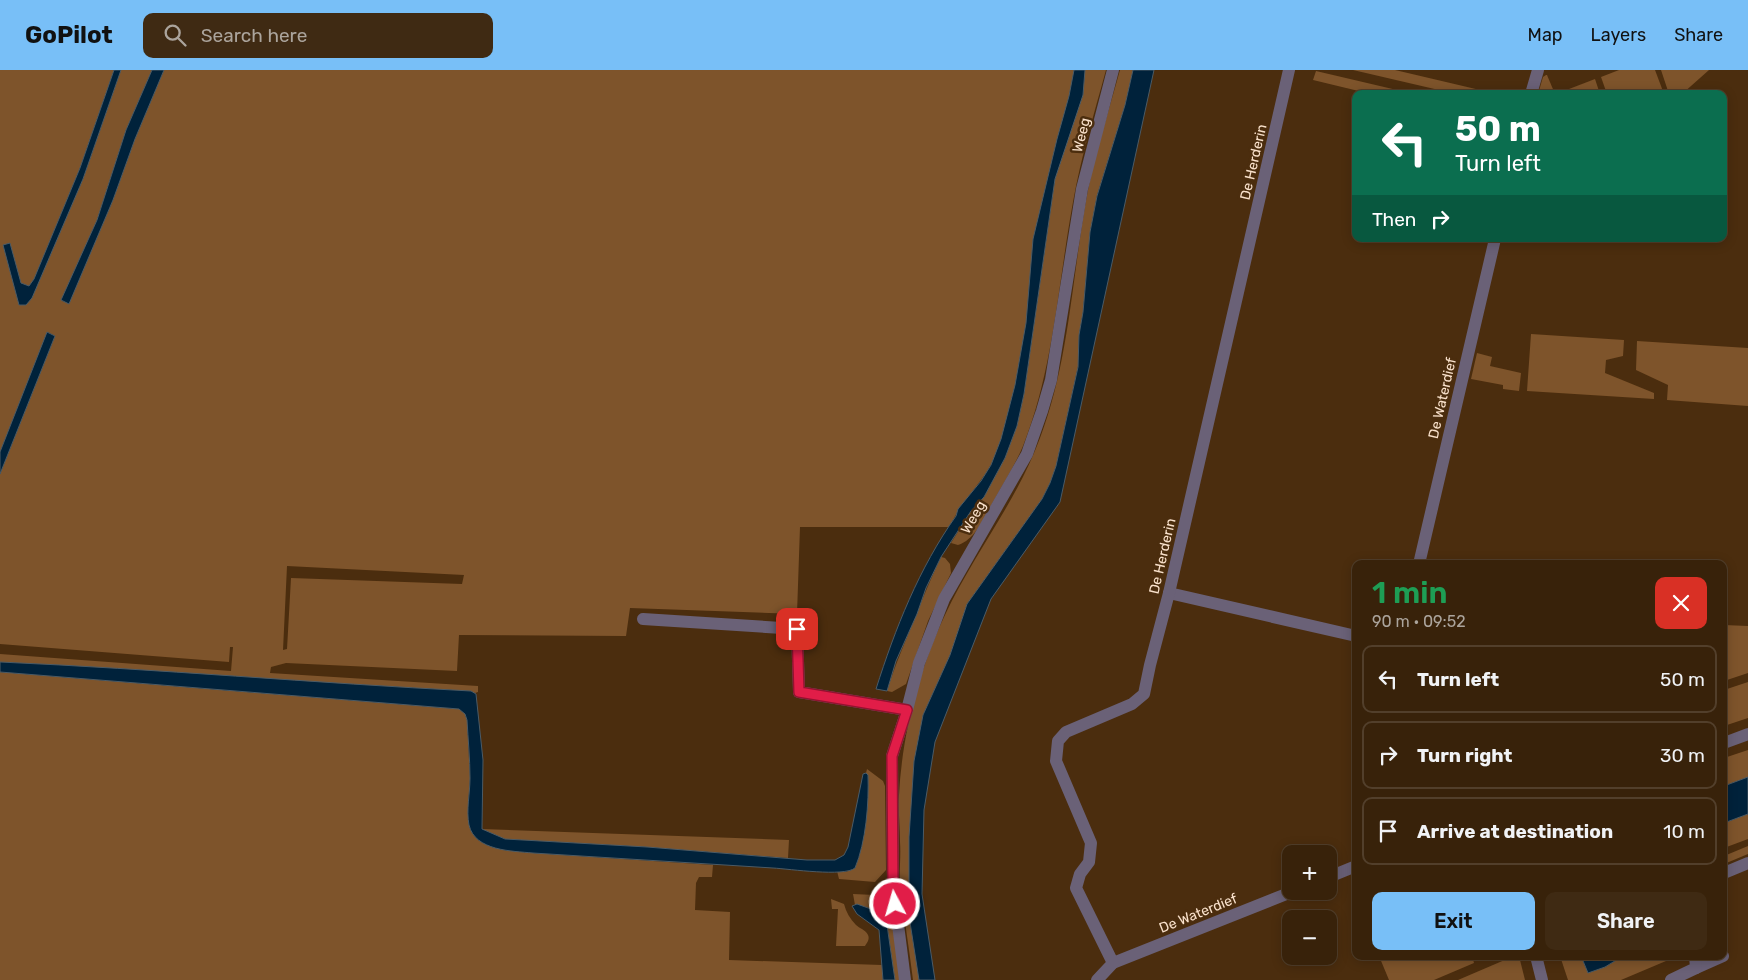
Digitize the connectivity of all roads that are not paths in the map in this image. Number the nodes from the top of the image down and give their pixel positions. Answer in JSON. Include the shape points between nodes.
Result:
{"nodes":[{"id":1,"x":1113,"y":70,"type":"edge"},
{"id":2,"x":1289,"y":70,"type":"edge"},
{"id":3,"x":1538,"y":70,"type":"edge"},
{"id":4,"x":1532,"y":90,"type":"edge"},
{"id":5,"x":1493,"y":242,"type":"edge"},
{"id":6,"x":1420,"y":560,"type":"edge"},
{"id":7,"x":1169,"y":593,"type":"junction"},
{"id":8,"x":643,"y":620,"type":"dead end"},
{"id":9,"x":1352,"y":635,"type":"edge"},
{"id":10,"x":907,"y":710,"type":"junction"},
{"id":11,"x":1748,"y":734,"type":"edge"},
{"id":12,"x":1727,"y":742,"type":"edge"},
{"id":13,"x":1748,"y":863,"type":"edge"},
{"id":14,"x":1352,"y":868,"type":"edge"},
{"id":15,"x":1727,"y":872,"type":"edge"},
{"id":16,"x":1337,"y":874,"type":"edge"},
{"id":17,"x":1282,"y":896,"type":"edge"},
{"id":18,"x":1537,"y":960,"type":"edge"},
{"id":19,"x":1696,"y":962,"type":"edge"},
{"id":20,"x":1113,"y":963,"type":"junction"},
{"id":21,"x":905,"y":980,"type":"edge"},
{"id":22,"x":1097,"y":980,"type":"edge"},
{"id":23,"x":1542,"y":980,"type":"edge"},
{"id":24,"x":1671,"y":980,"type":"edge"}],
"edges":[{"from":1,"to":10,"type":"street","name":"Weeg","via":[[1082,189],[1051,380],[1042,411],[1027,454],[944,599],[919,662]]},
{"from":2,"to":7,"type":"street","name":"De Herderin"},
{"from":3,"to":4,"type":"street"},
{"from":5,"to":6,"type":"street","name":"De Waterdief"},
{"from":7,"to":9,"type":"street"},
{"from":7,"to":20,"type":"street","name":"De Herderin","via":[[1144,694],[1132,704],[1066,732],[1058,741],[1056,761],[1091,843],[1089,862],[1080,874],[1076,888]]},
{"from":8,"to":10,"type":"street","via":[[797,629],[799,692]]},
{"from":10,"to":21,"type":"street","name":"Weeg","via":[[892,760],[893,886]]},
{"from":11,"to":12,"type":"street"},
{"from":13,"to":15,"type":"street"},
{"from":14,"to":16,"type":"street"},
{"from":17,"to":20,"type":"street","name":"De Waterdief"},
{"from":18,"to":23,"type":"street"},
{"from":19,"to":24,"type":"street"},
{"from":20,"to":22,"type":"street"}]}
